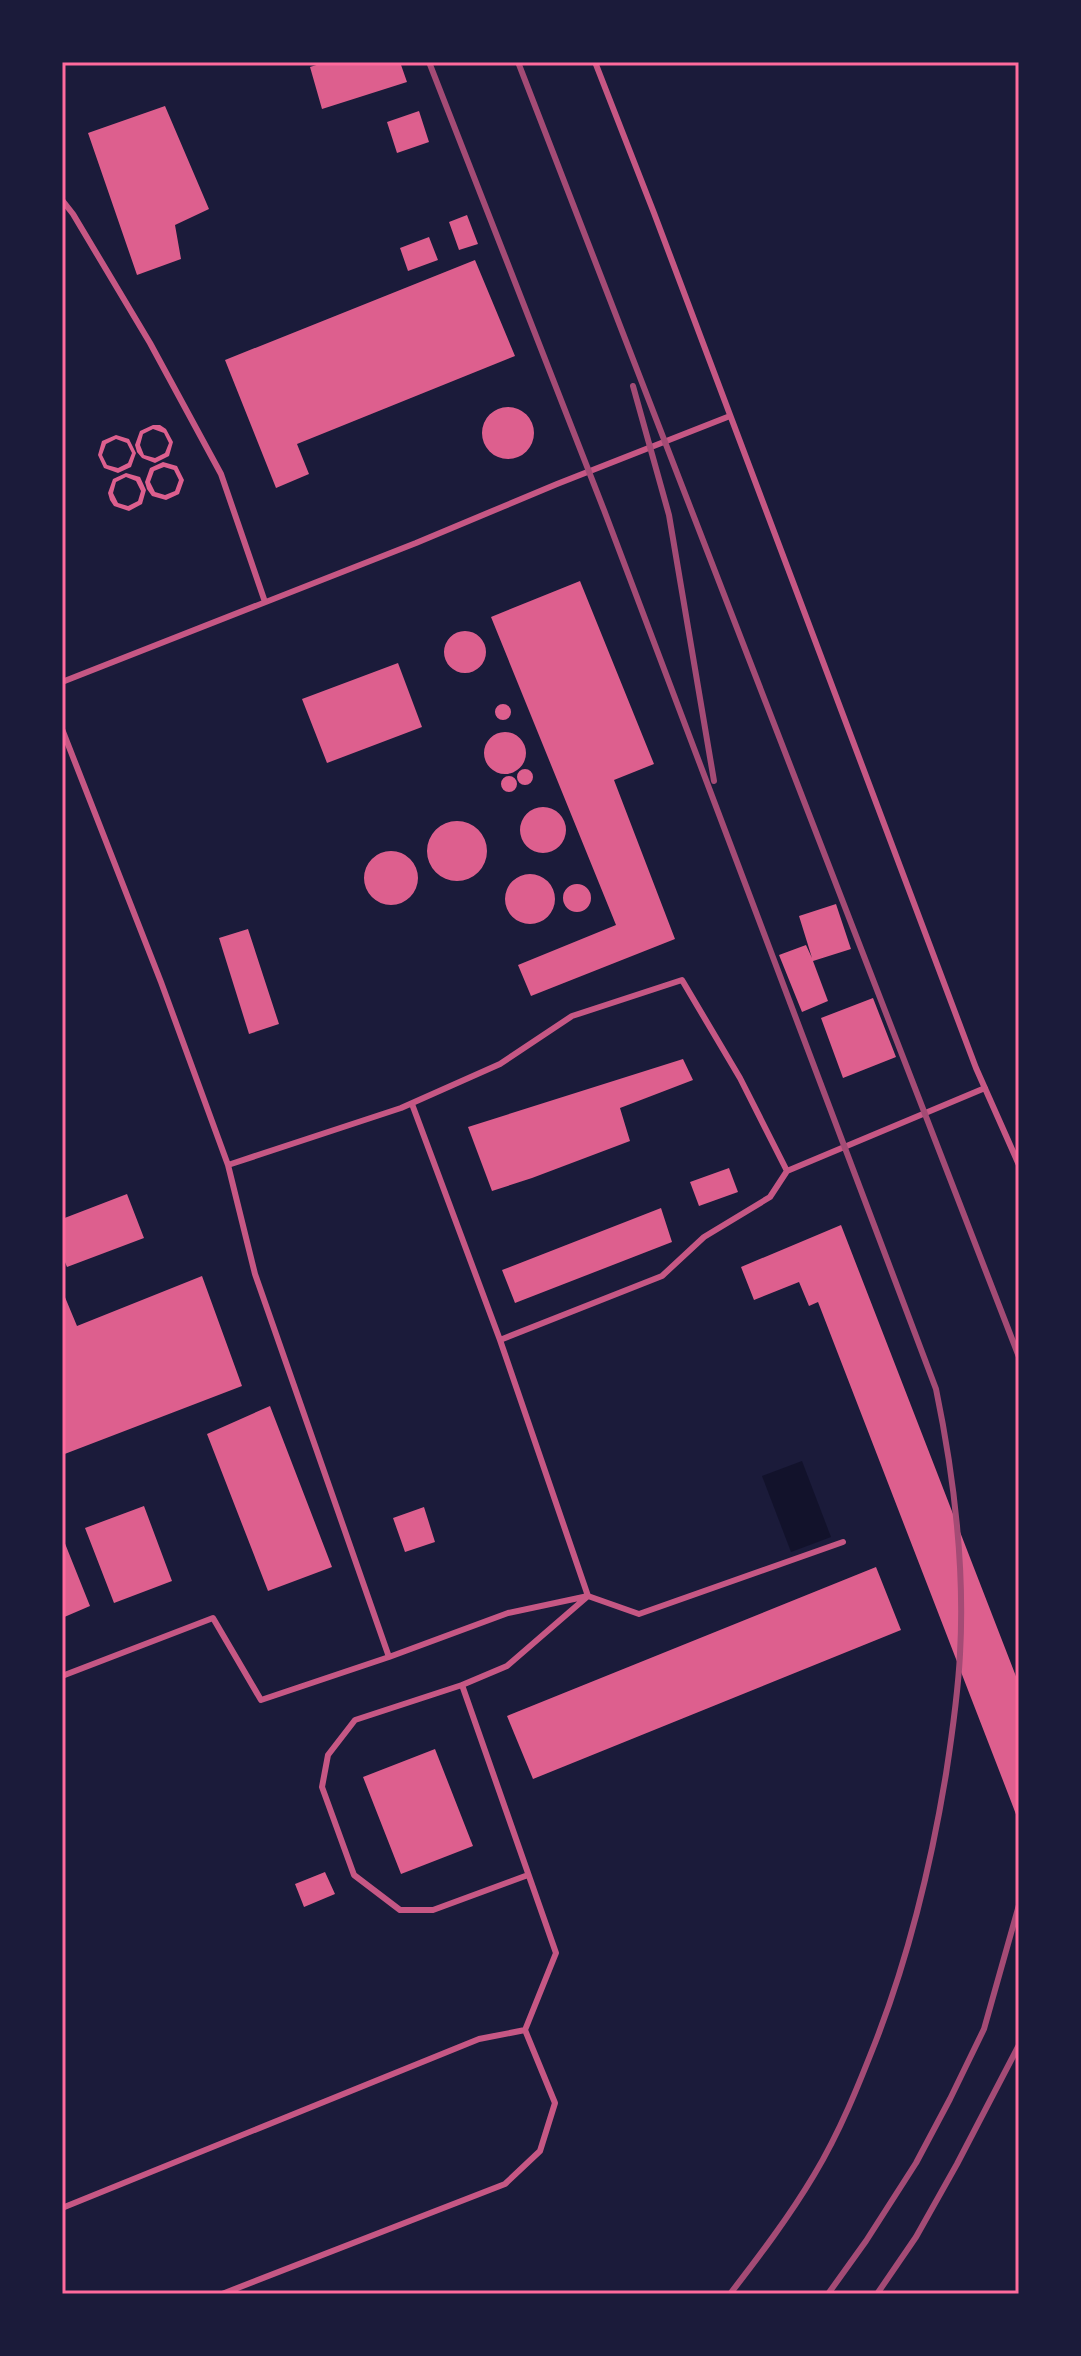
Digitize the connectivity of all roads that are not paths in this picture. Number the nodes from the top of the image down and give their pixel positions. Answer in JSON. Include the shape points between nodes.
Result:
{"nodes":[{"id":1,"x":595,"y":62,"type":"edge"},
{"id":2,"x":62,"y":200,"type":"edge"},
{"id":3,"x":730,"y":416,"type":"junction"},
{"id":4,"x":265,"y":602,"type":"junction"},
{"id":5,"x":62,"y":682,"type":"edge"},
{"id":6,"x":62,"y":729,"type":"edge"},
{"id":7,"x":985,"y":1088,"type":"junction"},
{"id":8,"x":412,"y":1104,"type":"junction"},
{"id":9,"x":228,"y":1165,"type":"junction"},
{"id":10,"x":1019,"y":1165,"type":"edge"},
{"id":11,"x":787,"y":1171,"type":"junction"},
{"id":12,"x":500,"y":1340,"type":"junction"},
{"id":13,"x":843,"y":1542,"type":"dead end"},
{"id":14,"x":588,"y":1596,"type":"junction"},
{"id":15,"x":389,"y":1657,"type":"junction"},
{"id":16,"x":62,"y":1676,"type":"edge"},
{"id":17,"x":462,"y":1685,"type":"junction"},
{"id":18,"x":528,"y":1875,"type":"junction"},
{"id":19,"x":525,"y":2030,"type":"junction"},
{"id":20,"x":62,"y":2208,"type":"edge"},
{"id":21,"x":222,"y":2294,"type":"edge"}],
"edges":[{"from":1,"to":3,"type":"lane"},
{"from":2,"to":4,"type":"lane","via":[[150,343],[221,474]]},
{"from":3,"to":4,"type":"lane"},
{"from":3,"to":7,"type":"lane"},
{"from":4,"to":5,"type":"lane"},
{"from":6,"to":9,"type":"lane"},
{"from":7,"to":10,"type":"lane"},
{"from":7,"to":11,"type":"lane"},
{"from":8,"to":9,"type":"lane"},
{"from":8,"to":11,"type":"lane","via":[[500,1064],[572,1016],[682,980]]},
{"from":8,"to":12,"type":"lane"},
{"from":9,"to":15,"type":"lane","via":[[255,1274]]},
{"from":11,"to":12,"type":"lane","via":[[770,1197],[704,1237],[662,1276]]},
{"from":12,"to":14,"type":"lane"},
{"from":13,"to":14,"type":"lane","via":[[639,1614]]},
{"from":14,"to":15,"type":"lane","via":[[508,1613]]},
{"from":14,"to":17,"type":"lane","via":[[507,1666]]},
{"from":15,"to":16,"type":"lane","via":[[261,1700],[213,1618]]},
{"from":17,"to":18,"type":"lane"},
{"from":17,"to":18,"type":"lane","via":[[355,1720],[328,1755],[322,1787],[354,1875],[400,1910],[433,1910]]},
{"from":18,"to":19,"type":"lane","via":[[556,1953]]},
{"from":19,"to":20,"type":"lane","via":[[479,2039]]},
{"from":19,"to":21,"type":"lane","via":[[555,2103],[540,2151],[505,2184]]}]}
